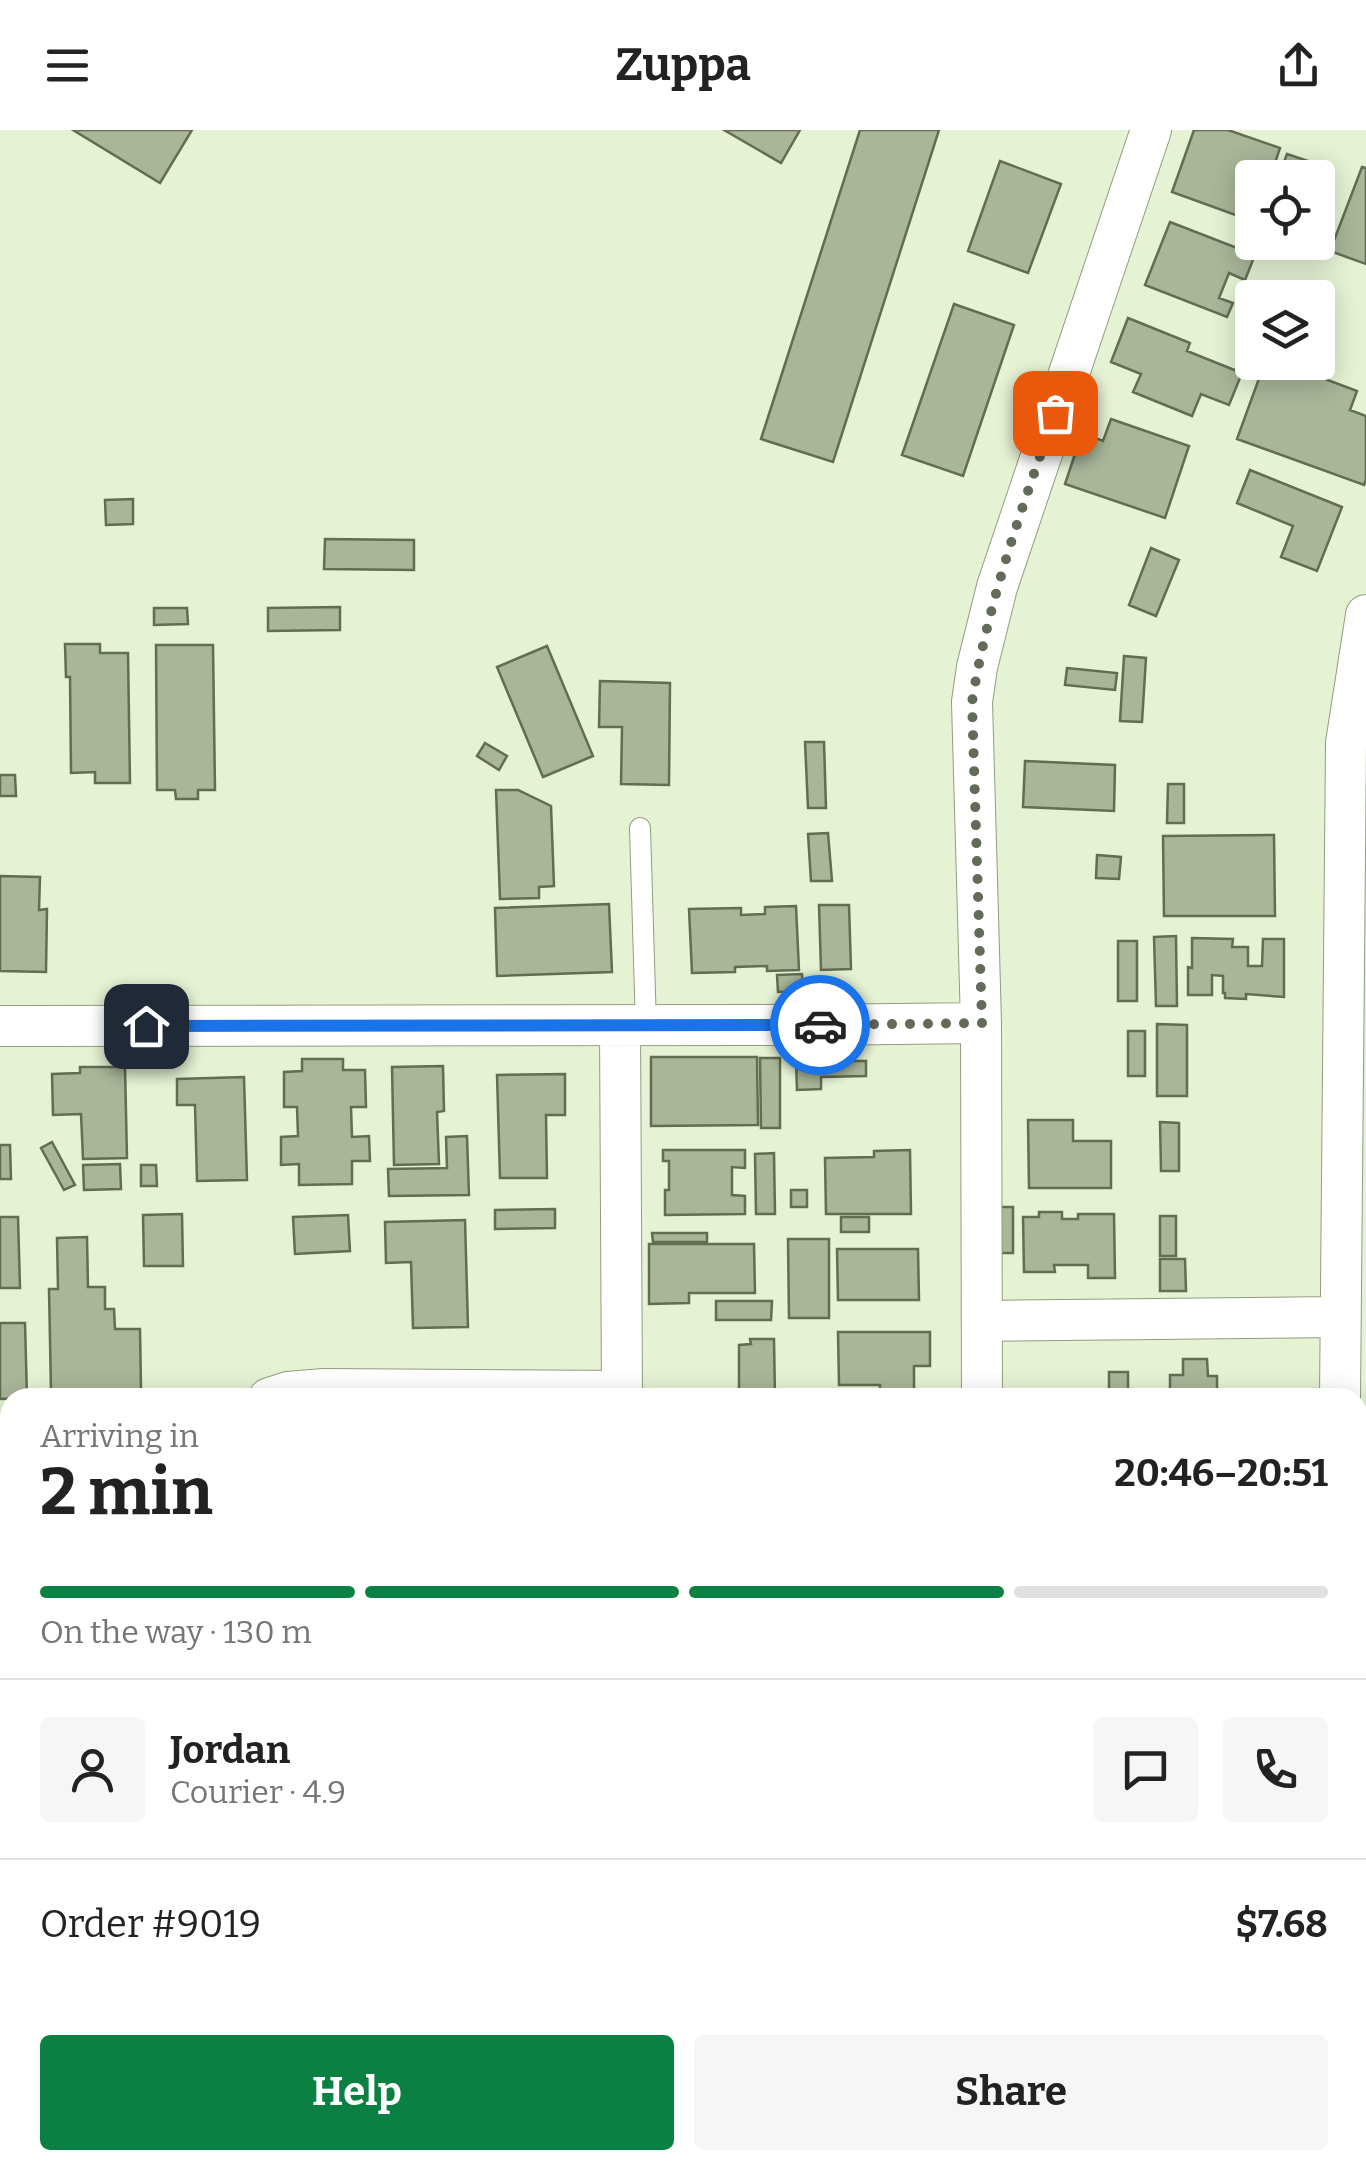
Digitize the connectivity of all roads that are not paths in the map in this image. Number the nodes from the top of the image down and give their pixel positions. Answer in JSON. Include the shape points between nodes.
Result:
{"nodes":[{"id":1,"x":1151,"y":130,"type":"edge"},
{"id":2,"x":1366,"y":614,"type":"edge"},
{"id":3,"x":640,"y":828,"type":"dead end"},
{"id":4,"x":982,"y":1023,"type":"junction"},
{"id":5,"x":0,"y":1026,"type":"edge"},
{"id":6,"x":633,"y":1026,"type":"junction"},
{"id":7,"x":1340,"y":1317,"type":"junction"},
{"id":8,"x":982,"y":1320,"type":"junction"},
{"id":9,"x":622,"y":1388,"type":"edge"},
{"id":10,"x":982,"y":1388,"type":"edge"},
{"id":11,"x":1340,"y":1388,"type":"edge"}],
"edges":[{"from":1,"to":4,"type":"street","via":[[996,587],[977,667],[972,702]]},
{"from":2,"to":7,"type":"street","via":[[1346,742]]},
{"from":3,"to":6,"type":"lane"},
{"from":4,"to":6,"type":"street"},
{"from":4,"to":8,"type":"street"},
{"from":5,"to":6,"type":"street"},
{"from":6,"to":9,"type":"street"},
{"from":7,"to":8,"type":"street"},
{"from":7,"to":11,"type":"street"},
{"from":8,"to":10,"type":"street"}]}
